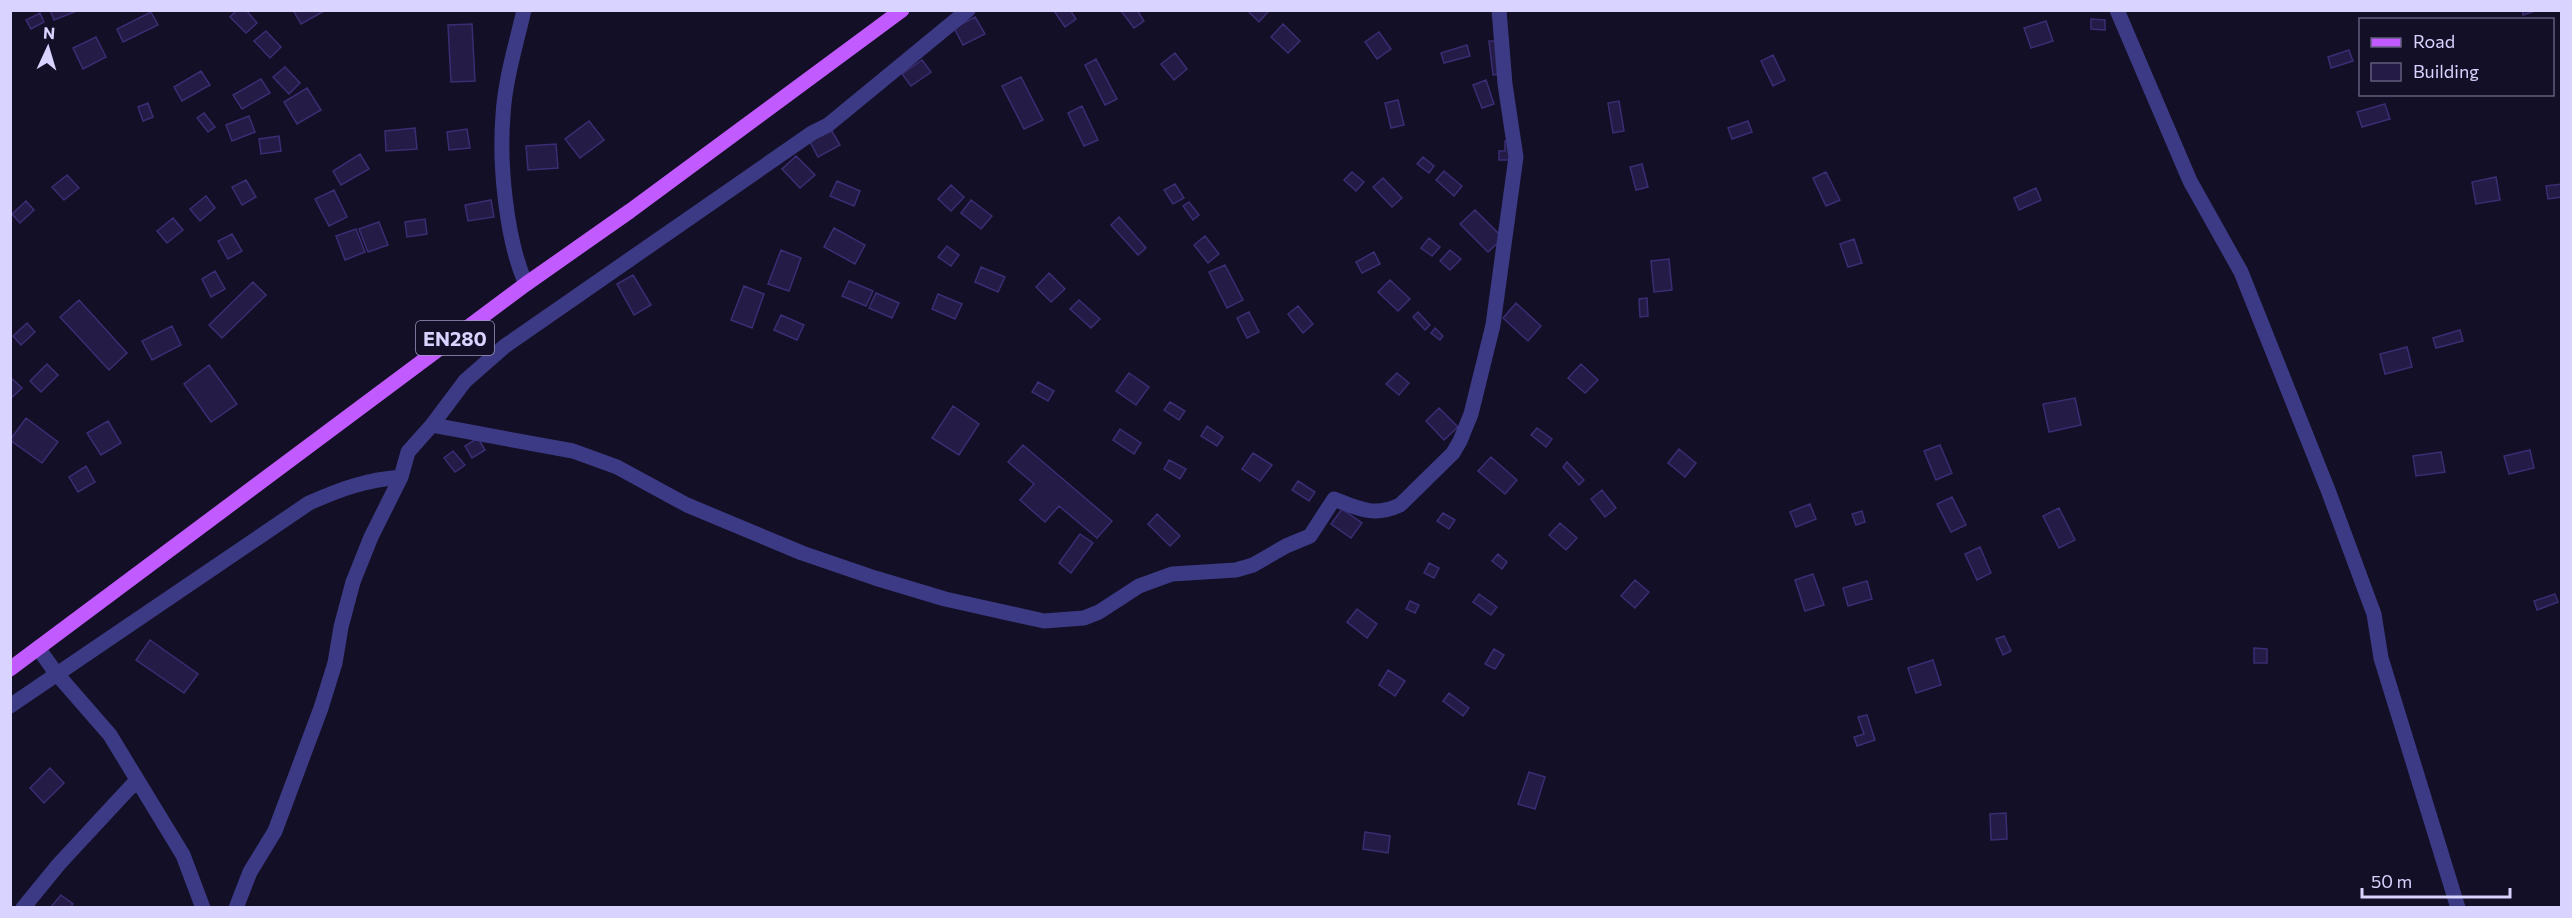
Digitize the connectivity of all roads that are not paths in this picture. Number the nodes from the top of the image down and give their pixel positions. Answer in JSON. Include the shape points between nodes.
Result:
{"nodes":[{"id":1,"x":524,"y":10,"type":"edge"},
{"id":2,"x":902,"y":10,"type":"edge"},
{"id":3,"x":968,"y":10,"type":"edge"},
{"id":4,"x":1499,"y":10,"type":"edge"},
{"id":5,"x":2117,"y":10,"type":"edge"},
{"id":6,"x":526,"y":284,"type":"junction"},
{"id":7,"x":432,"y":425,"type":"junction"},
{"id":8,"x":401,"y":477,"type":"junction"},
{"id":9,"x":39,"y":648,"type":"junction"},
{"id":10,"x":10,"y":669,"type":"edge"},
{"id":11,"x":56,"y":673,"type":"junction"},
{"id":12,"x":10,"y":706,"type":"edge"},
{"id":13,"x":136,"y":781,"type":"junction"},
{"id":14,"x":23,"y":908,"type":"edge"},
{"id":15,"x":203,"y":908,"type":"edge"},
{"id":16,"x":236,"y":908,"type":"edge"},
{"id":17,"x":2458,"y":908,"type":"edge"}],
"edges":[{"from":1,"to":6,"type":"street","via":[[511,66],[503,156],[517,264]]},
{"from":2,"to":6,"type":"main road","number":"EN280"},
{"from":3,"to":7,"type":"street","via":[[828,125],[505,346],[465,381]]},
{"from":4,"to":7,"type":"street","via":[[1516,157],[1493,325],[1466,428],[1453,453],[1400,505],[1365,512],[1334,499],[1310,536],[1253,565],[1172,574],[1139,586],[1084,618],[1044,621],[945,599],[813,556],[687,505],[617,467],[573,451]]},
{"from":5,"to":17,"type":"street","via":[[2190,181],[2241,272],[2328,490],[2374,614],[2381,658]]},
{"from":6,"to":9,"type":"main road","number":"EN280"},
{"from":7,"to":8,"type":"street","via":[[408,452]]},
{"from":8,"to":11,"type":"street","via":[[352,485],[309,503]]},
{"from":8,"to":16,"type":"street","via":[[353,582],[321,708],[275,831],[250,872]]},
{"from":9,"to":10,"type":"main road","number":"EN280"},
{"from":9,"to":11,"type":"street"},
{"from":11,"to":12,"type":"street"},
{"from":11,"to":13,"type":"street","via":[[110,735]]},
{"from":13,"to":14,"type":"street"},
{"from":13,"to":15,"type":"street","via":[[183,855]]}]}
